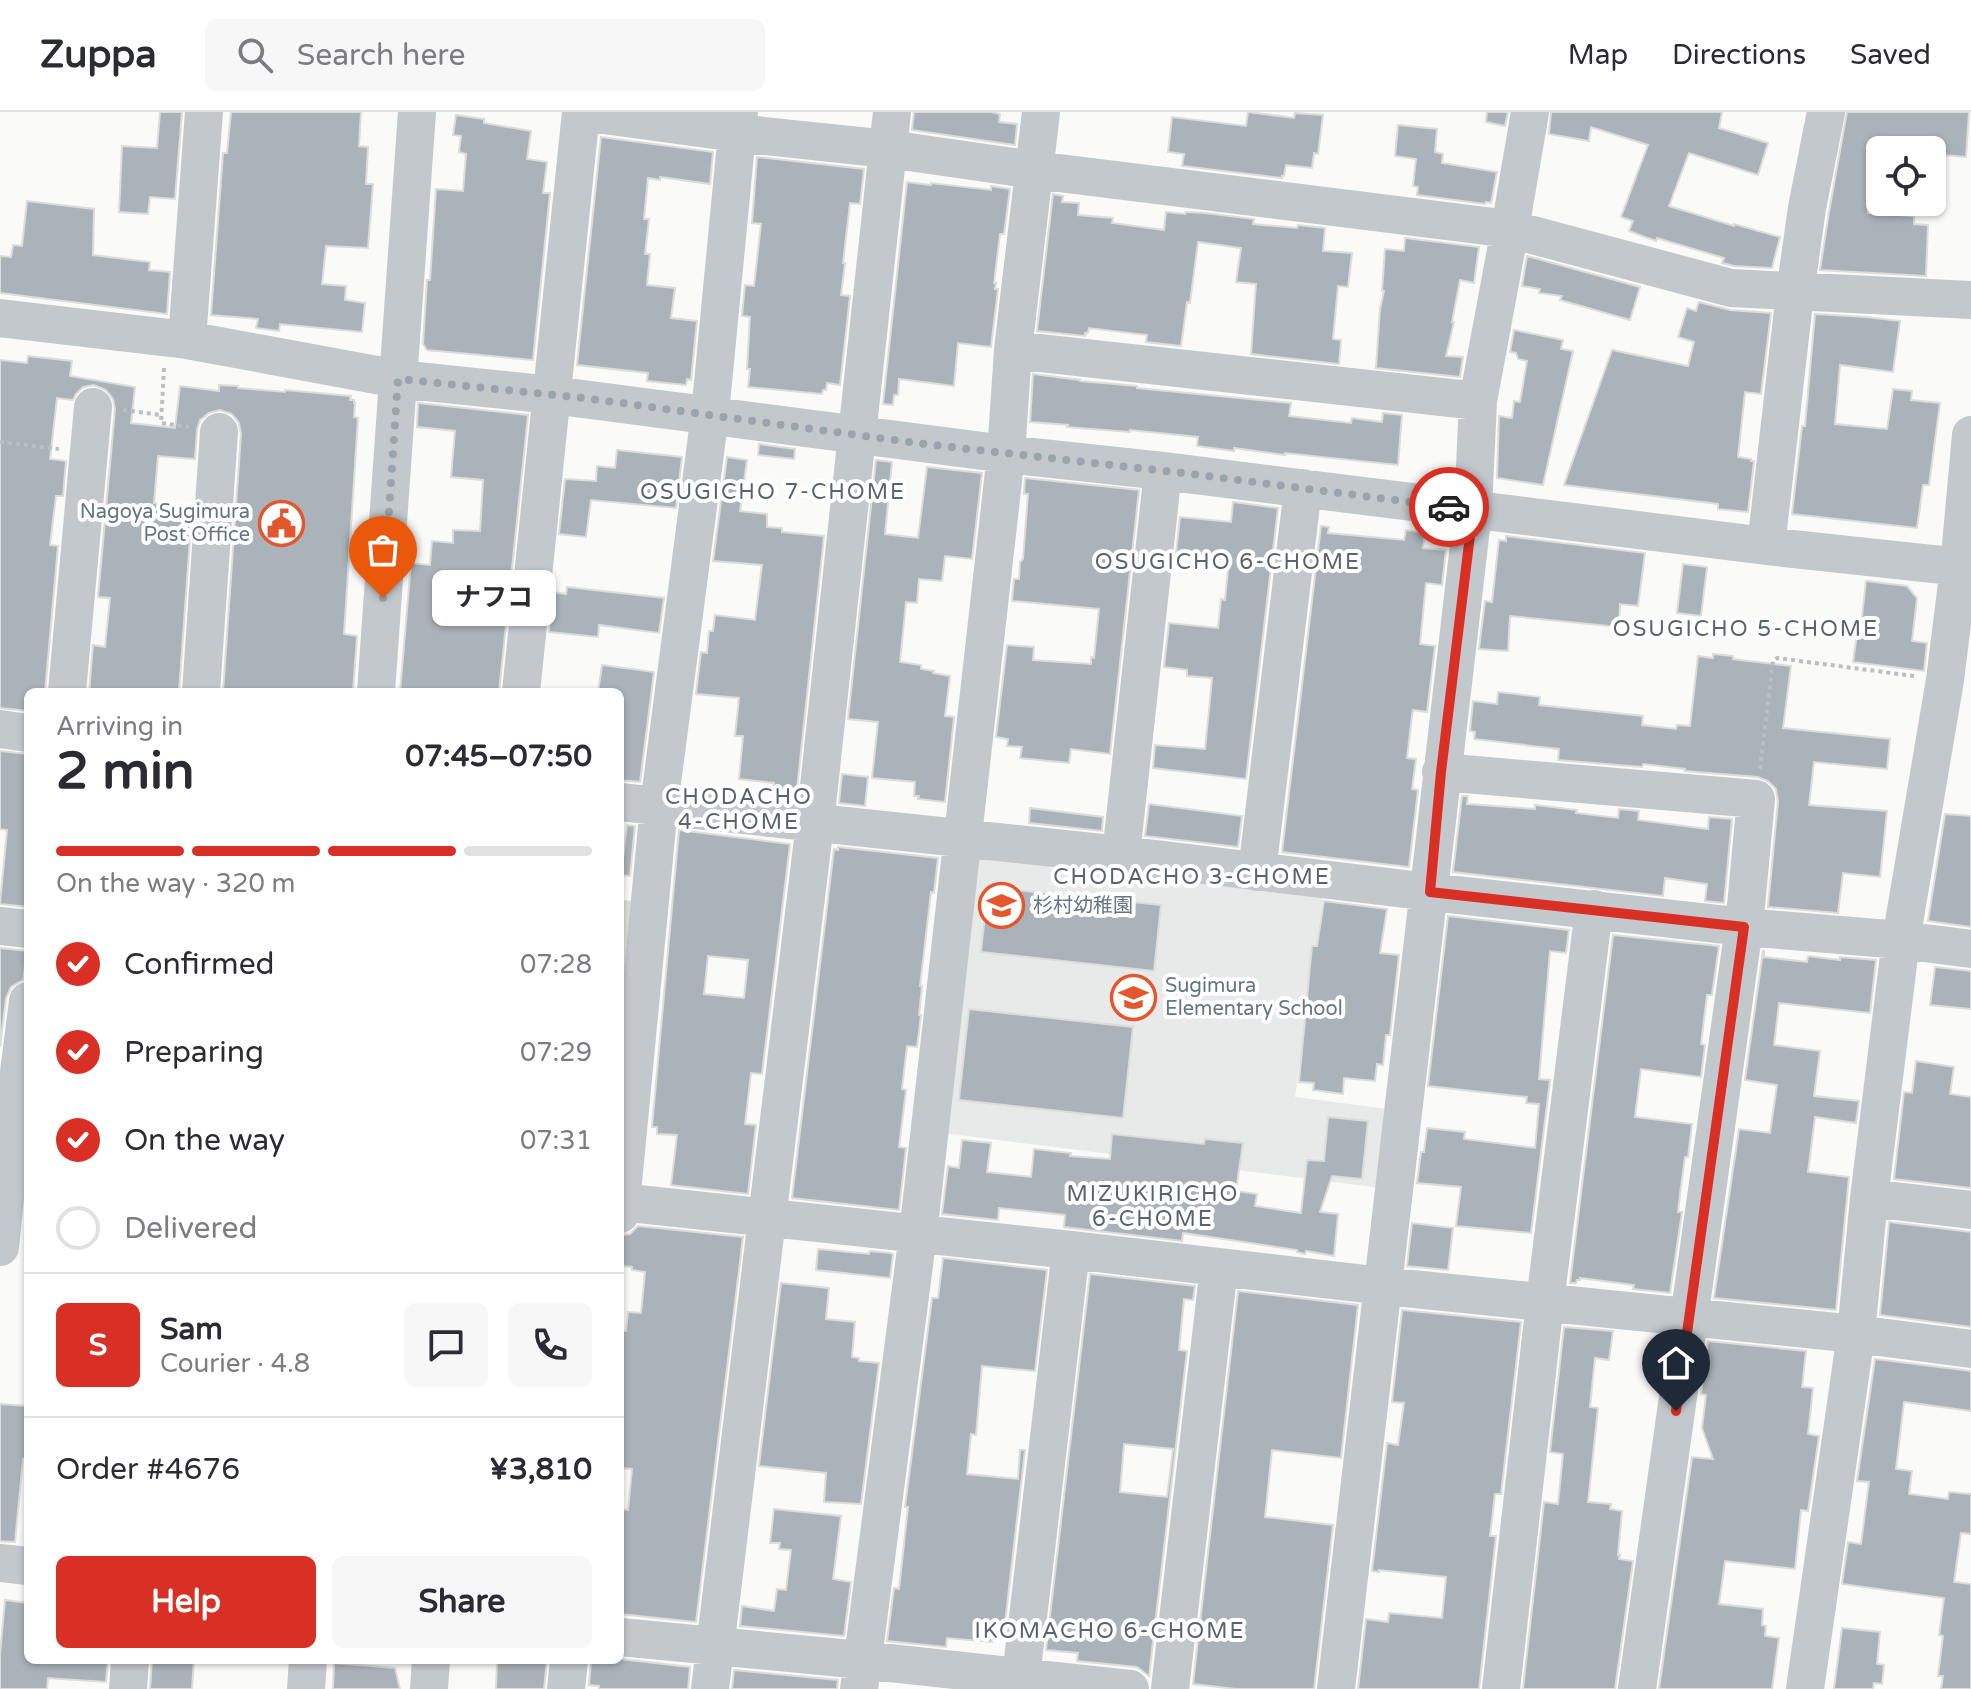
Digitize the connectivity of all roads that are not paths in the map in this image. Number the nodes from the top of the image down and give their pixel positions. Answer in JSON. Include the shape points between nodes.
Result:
{"nodes":[{"id":1,"x":204,"y":112,"type":"edge"},
{"id":2,"x":417,"y":112,"type":"edge"},
{"id":3,"x":581,"y":112,"type":"edge"},
{"id":4,"x":1041,"y":112,"type":"edge"},
{"id":5,"x":1530,"y":112,"type":"edge"},
{"id":6,"x":1826,"y":112,"type":"edge"},
{"id":7,"x":738,"y":122,"type":"edge"},
{"id":8,"x":890,"y":130,"type":"edge"},
{"id":9,"x":1035,"y":170,"type":"junction"},
{"id":10,"x":1510,"y":229,"type":"junction"},
{"id":11,"x":1795,"y":293,"type":"junction"},
{"id":12,"x":1971,"y":300,"type":"edge"},
{"id":13,"x":0,"y":318,"type":"edge"},
{"id":14,"x":176,"y":339,"type":"junction"},
{"id":15,"x":1013,"y":350,"type":"junction"},
{"id":16,"x":398,"y":379,"type":"junction"},
{"id":17,"x":552,"y":395,"type":"junction"},
{"id":18,"x":1478,"y":401,"type":"junction"},
{"id":19,"x":93,"y":407,"type":"road end"},
{"id":20,"x":710,"y":414,"type":"junction"},
{"id":21,"x":219,"y":432,"type":"road end"},
{"id":22,"x":856,"y":435,"type":"junction"},
{"id":23,"x":1971,"y":435,"type":"edge"},
{"id":24,"x":1006,"y":454,"type":"junction"},
{"id":25,"x":1163,"y":471,"type":"junction"},
{"id":26,"x":1303,"y":488,"type":"junction"},
{"id":27,"x":1473,"y":511,"type":"junction"},
{"id":28,"x":1766,"y":546,"type":"junction"},
{"id":29,"x":1965,"y":568,"type":"edge"},
{"id":30,"x":67,"y":688,"type":"edge"},
{"id":31,"x":201,"y":688,"type":"edge"},
{"id":32,"x":376,"y":688,"type":"edge"},
{"id":33,"x":521,"y":688,"type":"edge"},
{"id":34,"x":0,"y":729,"type":"edge"},
{"id":35,"x":24,"y":732,"type":"edge"},
{"id":36,"x":1441,"y":772,"type":"junction"},
{"id":37,"x":624,"y":802,"type":"edge"},
{"id":38,"x":659,"y":806,"type":"junction"},
{"id":39,"x":815,"y":823,"type":"junction"},
{"id":40,"x":962,"y":838,"type":"junction"},
{"id":41,"x":1121,"y":855,"type":"junction"},
{"id":42,"x":1257,"y":872,"type":"junction"},
{"id":43,"x":1430,"y":892,"type":"junction"},
{"id":44,"x":1594,"y":909,"type":"junction"},
{"id":45,"x":0,"y":926,"type":"edge"},
{"id":46,"x":1744,"y":927,"type":"junction"},
{"id":47,"x":24,"y":929,"type":"edge"},
{"id":48,"x":1901,"y":940,"type":"junction"},
{"id":49,"x":1971,"y":949,"type":"edge"},
{"id":50,"x":24,"y":1035,"type":"edge"},
{"id":51,"x":13,"y":1129,"type":"edge"},
{"id":52,"x":624,"y":1165,"type":"edge"},
{"id":53,"x":1869,"y":1198,"type":"junction"},
{"id":54,"x":624,"y":1206,"type":"edge"},
{"id":55,"x":1971,"y":1210,"type":"edge"},
{"id":56,"x":767,"y":1218,"type":"junction"},
{"id":57,"x":918,"y":1234,"type":"junction"},
{"id":58,"x":0,"y":1247,"type":"edge"},
{"id":59,"x":1071,"y":1250,"type":"junction"},
{"id":60,"x":1219,"y":1267,"type":"junction"},
{"id":61,"x":1383,"y":1286,"type":"junction"},
{"id":62,"x":1545,"y":1302,"type":"junction"},
{"id":63,"x":1689,"y":1318,"type":"junction"},
{"id":64,"x":1856,"y":1334,"type":"junction"},
{"id":65,"x":1971,"y":1349,"type":"edge"},
{"id":66,"x":0,"y":1563,"type":"edge"},
{"id":67,"x":24,"y":1566,"type":"edge"},
{"id":68,"x":624,"y":1637,"type":"edge"},
{"id":69,"x":715,"y":1645,"type":"junction"},
{"id":70,"x":130,"y":1664,"type":"edge"},
{"id":71,"x":308,"y":1664,"type":"edge"},
{"id":72,"x":431,"y":1664,"type":"edge"},
{"id":73,"x":569,"y":1664,"type":"edge"},
{"id":74,"x":861,"y":1674,"type":"edge"},
{"id":75,"x":1021,"y":1677,"type":"junction"},
{"id":76,"x":128,"y":1689,"type":"edge"},
{"id":77,"x":306,"y":1689,"type":"edge"},
{"id":78,"x":429,"y":1689,"type":"edge"},
{"id":79,"x":566,"y":1689,"type":"edge"},
{"id":80,"x":710,"y":1689,"type":"edge"},
{"id":81,"x":1130,"y":1689,"type":"edge"},
{"id":82,"x":1170,"y":1689,"type":"edge"},
{"id":83,"x":1336,"y":1689,"type":"edge"},
{"id":84,"x":1501,"y":1689,"type":"edge"},
{"id":85,"x":1637,"y":1689,"type":"edge"},
{"id":86,"x":1805,"y":1689,"type":"edge"}],
"edges":[{"from":1,"to":14,"type":"street"},
{"from":2,"to":16,"type":"street"},
{"from":3,"to":7,"type":"street"},
{"from":3,"to":17,"type":"street"},
{"from":4,"to":9,"type":"street"},
{"from":5,"to":10,"type":"street"},
{"from":6,"to":11,"type":"street"},
{"from":7,"to":8,"type":"street"},
{"from":7,"to":20,"type":"street"},
{"from":8,"to":9,"type":"street"},
{"from":8,"to":22,"type":"street"},
{"from":9,"to":10,"type":"street"},
{"from":9,"to":15,"type":"street"},
{"from":10,"to":11,"type":"street","via":[[1731,288]]},
{"from":10,"to":18,"type":"street"},
{"from":11,"to":12,"type":"street"},
{"from":11,"to":28,"type":"street"},
{"from":13,"to":14,"type":"street"},
{"from":14,"to":16,"type":"street"},
{"from":15,"to":18,"type":"street"},
{"from":15,"to":24,"type":"street"},
{"from":16,"to":17,"type":"street"},
{"from":16,"to":32,"type":"street"},
{"from":17,"to":20,"type":"street"},
{"from":17,"to":33,"type":"street"},
{"from":18,"to":27,"type":"street"},
{"from":19,"to":30,"type":"street"},
{"from":20,"to":22,"type":"street"},
{"from":20,"to":38,"type":"street"},
{"from":21,"to":31,"type":"street"},
{"from":22,"to":24,"type":"street"},
{"from":22,"to":39,"type":"street"},
{"from":23,"to":29,"type":"street"},
{"from":24,"to":25,"type":"street"},
{"from":24,"to":40,"type":"street"},
{"from":25,"to":26,"type":"street"},
{"from":25,"to":41,"type":"street"},
{"from":26,"to":27,"type":"street"},
{"from":26,"to":42,"type":"street"},
{"from":27,"to":28,"type":"street"},
{"from":27,"to":36,"type":"street"},
{"from":28,"to":29,"type":"street"},
{"from":29,"to":48,"type":"street"},
{"from":34,"to":35,"type":"street"},
{"from":36,"to":43,"type":"street"},
{"from":36,"to":46,"type":"street","via":[[1756,799]]},
{"from":37,"to":38,"type":"street"},
{"from":38,"to":39,"type":"street"},
{"from":38,"to":52,"type":"street"},
{"from":39,"to":40,"type":"street"},
{"from":39,"to":56,"type":"street"},
{"from":40,"to":41,"type":"street"},
{"from":40,"to":57,"type":"street"},
{"from":41,"to":42,"type":"street"},
{"from":42,"to":43,"type":"street"},
{"from":43,"to":44,"type":"street"},
{"from":43,"to":61,"type":"street"},
{"from":44,"to":46,"type":"street"},
{"from":44,"to":62,"type":"street"},
{"from":45,"to":47,"type":"street"},
{"from":46,"to":48,"type":"street"},
{"from":46,"to":63,"type":"street"},
{"from":48,"to":49,"type":"street"},
{"from":48,"to":53,"type":"street"},
{"from":50,"to":51,"type":"street"},
{"from":51,"to":58,"type":"street"},
{"from":53,"to":55,"type":"street"},
{"from":53,"to":64,"type":"street"},
{"from":54,"to":56,"type":"street"},
{"from":56,"to":57,"type":"street"},
{"from":56,"to":69,"type":"street"},
{"from":57,"to":59,"type":"street"},
{"from":57,"to":74,"type":"street"},
{"from":59,"to":60,"type":"street"},
{"from":59,"to":75,"type":"street"},
{"from":60,"to":61,"type":"street"},
{"from":60,"to":82,"type":"street"},
{"from":61,"to":62,"type":"street"},
{"from":61,"to":83,"type":"street"},
{"from":62,"to":63,"type":"street"},
{"from":62,"to":84,"type":"street"},
{"from":63,"to":64,"type":"street"},
{"from":63,"to":85,"type":"street"},
{"from":64,"to":65,"type":"street"},
{"from":64,"to":86,"type":"street"},
{"from":66,"to":67,"type":"street"},
{"from":68,"to":69,"type":"street"},
{"from":69,"to":74,"type":"street"},
{"from":69,"to":80,"type":"street"},
{"from":70,"to":76,"type":"street"},
{"from":71,"to":77,"type":"street"},
{"from":72,"to":78,"type":"street"},
{"from":73,"to":79,"type":"street"},
{"from":74,"to":75,"type":"street"},
{"from":75,"to":81,"type":"street"}]}
